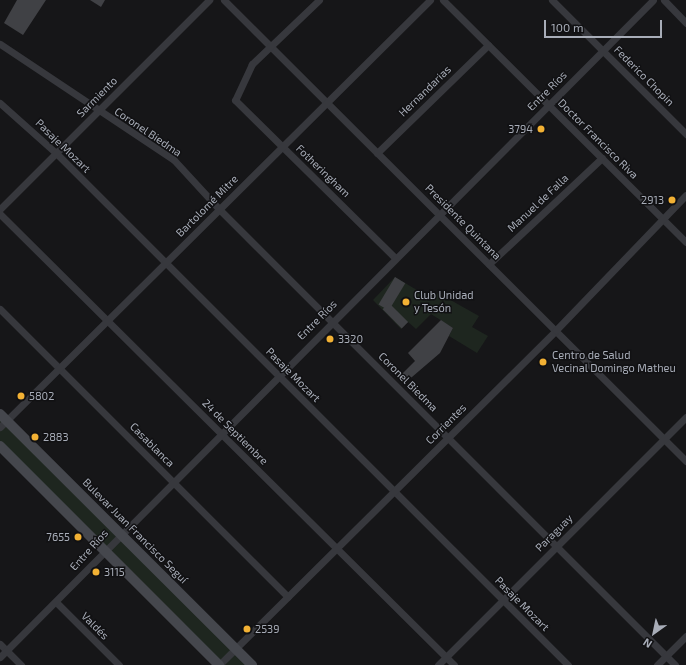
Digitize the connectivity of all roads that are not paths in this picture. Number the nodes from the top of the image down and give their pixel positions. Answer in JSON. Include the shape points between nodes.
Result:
{"nodes":[{"id":1,"x":209,"y":0,"type":"edge"},
{"id":2,"x":224,"y":0,"type":"edge"},
{"id":3,"x":319,"y":0,"type":"edge"},
{"id":4,"x":430,"y":0,"type":"edge"},
{"id":5,"x":443,"y":0,"type":"edge"},
{"id":6,"x":552,"y":0,"type":"edge"},
{"id":7,"x":653,"y":0,"type":"edge"},
{"id":8,"x":664,"y":0,"type":"edge"},
{"id":9,"x":686,"y":22,"type":"edge"},
{"id":10,"x":0,"y":44,"type":"edge"},
{"id":11,"x":488,"y":45,"type":"junction"},
{"id":12,"x":271,"y":47,"type":"junction"},
{"id":13,"x":603,"y":50,"type":"junction"},
{"id":14,"x":327,"y":102,"type":"junction"},
{"id":15,"x":0,"y":103,"type":"edge"},
{"id":16,"x":548,"y":105,"type":"junction"},
{"id":17,"x":99,"y":110,"type":"junction"},
{"id":18,"x":686,"y":134,"type":"edge"},
{"id":19,"x":283,"y":147,"type":"junction"},
{"id":20,"x":378,"y":153,"type":"junction"},
{"id":21,"x":56,"y":154,"type":"junction"},
{"id":22,"x":602,"y":158,"type":"junction"},
{"id":23,"x":686,"y":195,"type":"edge"},
{"id":24,"x":0,"y":209,"type":"edge"},
{"id":25,"x":219,"y":209,"type":"junction"},
{"id":26,"x":0,"y":214,"type":"edge"},
{"id":27,"x":439,"y":214,"type":"junction"},
{"id":28,"x":662,"y":218,"type":"junction"},
{"id":29,"x":686,"y":242,"type":"edge"},
{"id":30,"x":395,"y":258,"type":"junction"},
{"id":31,"x":165,"y":263,"type":"junction"},
{"id":32,"x":489,"y":264,"type":"junction"},
{"id":33,"x":0,"y":309,"type":"edge"},
{"id":34,"x":107,"y":321,"type":"junction"},
{"id":35,"x":331,"y":321,"type":"junction"},
{"id":36,"x":556,"y":330,"type":"junction"},
{"id":37,"x":59,"y":368,"type":"junction"},
{"id":38,"x":278,"y":375,"type":"junction"},
{"id":39,"x":686,"y":417,"type":"edge"},
{"id":40,"x":2,"y":421,"type":"edge"},
{"id":41,"x":220,"y":433,"type":"junction"},
{"id":42,"x":448,"y":437,"type":"junction"},
{"id":43,"x":664,"y":439,"type":"junction"},
{"id":44,"x":0,"y":446,"type":"edge"},
{"id":45,"x":686,"y":460,"type":"edge"},
{"id":46,"x":172,"y":481,"type":"junction"},
{"id":47,"x":394,"y":491,"type":"junction"},
{"id":48,"x":120,"y":533,"type":"junction"},
{"id":49,"x":558,"y":545,"type":"junction"},
{"id":50,"x":337,"y":548,"type":"junction"},
{"id":51,"x":106,"y":552,"type":"junction"},
{"id":52,"x":288,"y":597,"type":"junction"},
{"id":53,"x":503,"y":600,"type":"junction"},
{"id":54,"x":56,"y":602,"type":"junction"},
{"id":55,"x":686,"y":636,"type":"edge"},
{"id":56,"x":0,"y":644,"type":"edge"},
{"id":57,"x":236,"y":649,"type":"junction"},
{"id":58,"x":6,"y":651,"type":"junction"},
{"id":59,"x":666,"y":656,"type":"junction"},
{"id":60,"x":0,"y":657,"type":"edge"},
{"id":61,"x":446,"y":657,"type":"junction"},
{"id":62,"x":21,"y":665,"type":"edge"},
{"id":63,"x":119,"y":665,"type":"edge"},
{"id":64,"x":219,"y":665,"type":"edge"},
{"id":65,"x":252,"y":665,"type":"edge"},
{"id":66,"x":438,"y":665,"type":"edge"},
{"id":67,"x":454,"y":665,"type":"edge"},
{"id":68,"x":568,"y":665,"type":"edge"},
{"id":69,"x":657,"y":665,"type":"edge"},
{"id":70,"x":675,"y":665,"type":"edge"}],
"edges":[{"from":1,"to":17,"type":"street","name":"Sarmiento"},
{"from":2,"to":12,"type":"street","name":"Presidente Quintana"},
{"from":3,"to":12,"type":"street"},
{"from":4,"to":14,"type":"street","name":"Bartolomé Mitre"},
{"from":5,"to":11,"type":"street","name":"Doctor Francisco Riva"},
{"from":6,"to":13,"type":"street","name":"Federico Chopin"},
{"from":7,"to":13,"type":"street","name":"Entre Ríos"},
{"from":8,"to":9,"type":"street"},
{"from":10,"to":17,"type":"street","name":"Coronel Biedma"},
{"from":11,"to":16,"type":"street","name":"Doctor Francisco Riva"},
{"from":11,"to":20,"type":"street","name":"Hernandarias"},
{"from":12,"to":14,"type":"street","name":"Presidente Quintana"},
{"from":12,"to":19,"type":"street","name":"Fotheringham","via":[[252,64],[235,100]]},
{"from":13,"to":16,"type":"street","name":"Entre Ríos"},
{"from":13,"to":18,"type":"street","name":"Federico Chopin"},
{"from":14,"to":19,"type":"street","name":"Bartolomé Mitre"},
{"from":14,"to":20,"type":"street","name":"Presidente Quintana"},
{"from":15,"to":21,"type":"street","name":"Pasaje Mozart"},
{"from":16,"to":22,"type":"street","name":"Doctor Francisco Riva"},
{"from":16,"to":27,"type":"street","name":"Entre Ríos"},
{"from":17,"to":21,"type":"street","name":"Sarmiento"},
{"from":17,"to":25,"type":"street","name":"Coronel Biedma","via":[[174,160]]},
{"from":19,"to":25,"type":"street","name":"Bartolomé Mitre"},
{"from":19,"to":30,"type":"street","name":"Fotheringham"},
{"from":20,"to":27,"type":"street","name":"Presidente Quintana"},
{"from":21,"to":24,"type":"street","name":"Sarmiento"},
{"from":21,"to":31,"type":"street","name":"Pasaje Mozart"},
{"from":22,"to":28,"type":"street","name":"Doctor Francisco Riva"},
{"from":22,"to":32,"type":"street","name":"Manuel de Falla"},
{"from":23,"to":28,"type":"street","name":"Corrientes"},
{"from":25,"to":31,"type":"street","name":"Bartolomé Mitre"},
{"from":25,"to":35,"type":"street","name":"Coronel Biedma"},
{"from":26,"to":34,"type":"street","name":"24 de Septiembre"},
{"from":27,"to":30,"type":"street","name":"Entre Ríos"},
{"from":27,"to":32,"type":"street","name":"Presidente Quintana"},
{"from":28,"to":29,"type":"street","name":"Doctor Francisco Riva"},
{"from":28,"to":36,"type":"street","name":"Corrientes"},
{"from":30,"to":35,"type":"street","name":"Entre Ríos"},
{"from":31,"to":34,"type":"street","name":"Bartolomé Mitre"},
{"from":31,"to":38,"type":"street","name":"Pasaje Mozart"},
{"from":32,"to":36,"type":"street","name":"Presidente Quintana"},
{"from":33,"to":37,"type":"street","name":"Casablanca"},
{"from":34,"to":37,"type":"street","name":"Bartolomé Mitre"},
{"from":34,"to":41,"type":"street","name":"24 de Septiembre"},
{"from":35,"to":38,"type":"street","name":"Entre Ríos"},
{"from":35,"to":42,"type":"street","name":"Coronel Biedma"},
{"from":36,"to":42,"type":"street","name":"Corrientes"},
{"from":36,"to":43,"type":"street","name":"Presidente Quintana"},
{"from":37,"to":40,"type":"street","name":"Bartolomé Mitre"},
{"from":37,"to":46,"type":"street","name":"Casablanca"},
{"from":38,"to":41,"type":"street","name":"Entre Ríos"},
{"from":38,"to":47,"type":"street","name":"Pasaje Mozart"},
{"from":39,"to":43,"type":"street","name":"Paraguay"},
{"from":40,"to":48,"type":"main road","name":"Bulevar Juan Francisco Seguí"},
{"from":41,"to":46,"type":"street","name":"Entre Ríos"},
{"from":41,"to":50,"type":"street","name":"24 de Septiembre"},
{"from":42,"to":47,"type":"street","name":"Corrientes"},
{"from":42,"to":49,"type":"street","name":"Coronel Biedma"},
{"from":43,"to":45,"type":"street","name":"Presidente Quintana"},
{"from":43,"to":49,"type":"street","name":"Paraguay"},
{"from":44,"to":51,"type":"main road"},
{"from":46,"to":48,"type":"street","name":"Entre Ríos"},
{"from":46,"to":52,"type":"street","name":"Casablanca"},
{"from":47,"to":50,"type":"street","name":"Corrientes"},
{"from":47,"to":53,"type":"street","name":"Pasaje Mozart"},
{"from":48,"to":51,"type":"street","name":"Entre Ríos"},
{"from":48,"to":57,"type":"main road","name":"Bulevar Juan Francisco Seguí"},
{"from":49,"to":53,"type":"street","name":"Paraguay"},
{"from":49,"to":59,"type":"street","name":"Coronel Biedma"},
{"from":50,"to":52,"type":"street","name":"Corrientes"},
{"from":50,"to":61,"type":"street","name":"24 de Septiembre"},
{"from":51,"to":54,"type":"street","name":"Entre Ríos"},
{"from":51,"to":64,"type":"main road"},
{"from":52,"to":57,"type":"street","name":"Corrientes"},
{"from":53,"to":61,"type":"street","name":"Paraguay"},
{"from":53,"to":68,"type":"street","name":"Pasaje Mozart"},
{"from":54,"to":58,"type":"street","name":"Entre Ríos"},
{"from":54,"to":63,"type":"street","name":"Valdés"},
{"from":55,"to":59,"type":"street"},
{"from":56,"to":58,"type":"street"},
{"from":57,"to":64,"type":"street","name":"Corrientes"},
{"from":57,"to":65,"type":"main road","name":"Bulevar Juan Francisco Seguí"},
{"from":58,"to":60,"type":"street","name":"Entre Ríos"},
{"from":58,"to":62,"type":"street"},
{"from":59,"to":69,"type":"street"},
{"from":59,"to":70,"type":"street","name":"Coronel Biedma"},
{"from":61,"to":66,"type":"street","name":"Paraguay"},
{"from":61,"to":67,"type":"street","name":"24 de Septiembre"}]}
